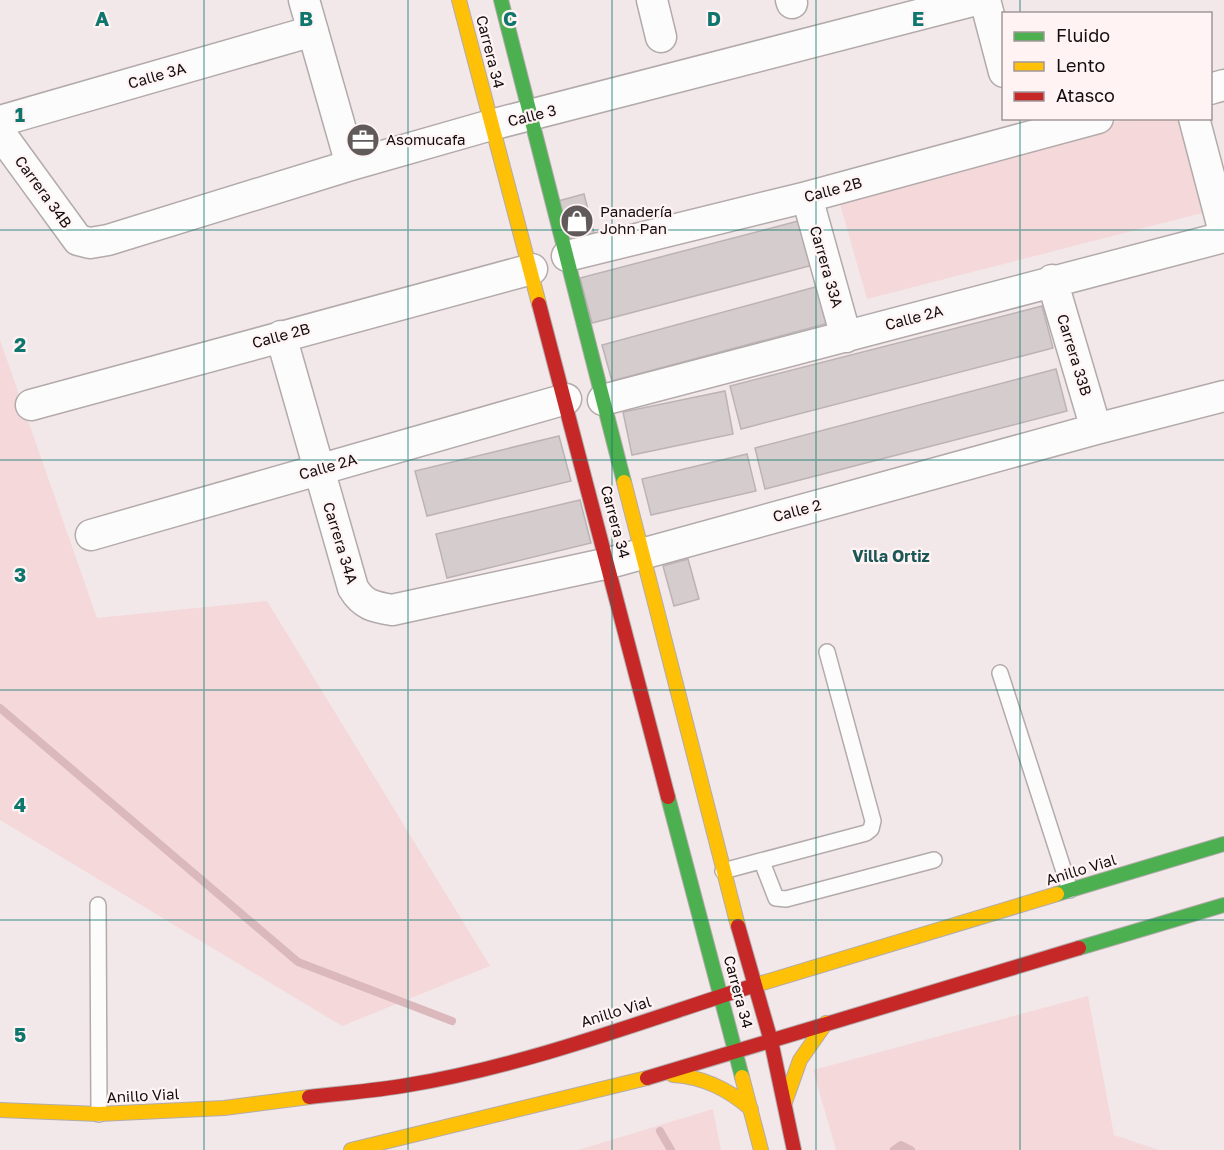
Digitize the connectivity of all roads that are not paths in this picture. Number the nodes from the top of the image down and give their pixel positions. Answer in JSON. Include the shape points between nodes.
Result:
{"nodes":[{"id":1,"x":304,"y":0,"type":"edge"},
{"id":2,"x":459,"y":0,"type":"edge"},
{"id":3,"x":501,"y":0,"type":"edge"},
{"id":4,"x":652,"y":0,"type":"edge"},
{"id":5,"x":976,"y":0,"type":"edge"},
{"id":6,"x":985,"y":0,"type":"edge"},
{"id":7,"x":313,"y":31,"type":"junction"},
{"id":8,"x":661,"y":37,"type":"dead end"},
{"id":9,"x":1002,"y":64,"type":"edge"},
{"id":10,"x":531,"y":116,"type":"junction"},
{"id":11,"x":1083,"y":120,"type":"edge"},
{"id":12,"x":1195,"y":120,"type":"edge"},
{"id":13,"x":0,"y":121,"type":"edge"},
{"id":14,"x":491,"y":125,"type":"junction"},
{"id":15,"x":1018,"y":129,"type":"edge"},
{"id":16,"x":0,"y":133,"type":"edge"},
{"id":17,"x":351,"y":165,"type":"junction"},
{"id":18,"x":807,"y":197,"type":"junction"},
{"id":19,"x":1224,"y":235,"type":"edge"},
{"id":20,"x":90,"y":243,"type":"joint"},
{"id":21,"x":567,"y":256,"type":"junction"},
{"id":22,"x":532,"y":269,"type":"junction"},
{"id":23,"x":1052,"y":280,"type":"junction"},
{"id":24,"x":280,"y":336,"type":"junction"},
{"id":25,"x":846,"y":337,"type":"junction"},
{"id":26,"x":1224,"y":396,"type":"edge"},
{"id":27,"x":566,"y":399,"type":"junction"},
{"id":28,"x":603,"y":400,"type":"junction"},
{"id":29,"x":32,"y":405,"type":"dead end"},
{"id":30,"x":1096,"y":429,"type":"junction"},
{"id":31,"x":318,"y":470,"type":"junction"},
{"id":32,"x":91,"y":535,"type":"dead end"},
{"id":33,"x":644,"y":553,"type":"junction"},
{"id":34,"x":609,"y":563,"type":"junction"},
{"id":35,"x":368,"y":605,"type":"joint"},
{"id":36,"x":828,"y":652,"type":"dead end"},
{"id":37,"x":1000,"y":673,"type":"dead end"},
{"id":38,"x":1224,"y":844,"type":"edge"},
{"id":39,"x":934,"y":860,"type":"dead end"},
{"id":40,"x":762,"y":862,"type":"junction"},
{"id":41,"x":723,"y":871,"type":"junction"},
{"id":42,"x":1070,"y":890,"type":"junction"},
{"id":43,"x":98,"y":905,"type":"dead end"},
{"id":44,"x":1224,"y":905,"type":"edge"},
{"id":45,"x":755,"y":985,"type":"junction"},
{"id":46,"x":722,"y":996,"type":"junction"},
{"id":47,"x":826,"y":1023,"type":"junction"},
{"id":48,"x":771,"y":1041,"type":"junction"},
{"id":49,"x":738,"y":1052,"type":"junction"},
{"id":50,"x":665,"y":1074,"type":"junction"},
{"id":51,"x":785,"y":1102,"type":"junction"},
{"id":52,"x":751,"y":1109,"type":"junction"},
{"id":53,"x":0,"y":1110,"type":"edge"},
{"id":54,"x":99,"y":1114,"type":"junction"},
{"id":55,"x":351,"y":1150,"type":"edge"},
{"id":56,"x":761,"y":1150,"type":"edge"},
{"id":57,"x":794,"y":1150,"type":"edge"}],
"edges":[{"from":1,"to":7,"type":"street"},
{"from":2,"to":14,"type":"main road","name":"Carrera 34"},
{"from":3,"to":10,"type":"main road","name":"Carrera 34"},
{"from":4,"to":8,"type":"street"},
{"from":5,"to":10,"type":"street","name":"Calle 3"},
{"from":6,"to":9,"type":"street"},
{"from":7,"to":13,"type":"street","name":"Calle 3A"},
{"from":7,"to":17,"type":"street"},
{"from":10,"to":14,"type":"street","name":"Calle 3"},
{"from":10,"to":21,"type":"main road","name":"Carrera 34"},
{"from":11,"to":15,"type":"street","name":"Calle 2B"},
{"from":12,"to":19,"type":"street"},
{"from":14,"to":17,"type":"street","name":"Calle 3"},
{"from":14,"to":22,"type":"main road","name":"Carrera 34"},
{"from":15,"to":18,"type":"street","name":"Calle 2B"},
{"from":16,"to":20,"type":"street","name":"Carrera 34B","via":[[78,240]]},
{"from":17,"to":20,"type":"street","name":"Calle 3"},
{"from":18,"to":21,"type":"street","name":"Calle 2B"},
{"from":18,"to":25,"type":"street","name":"Carrera 33A"},
{"from":19,"to":23,"type":"street","name":"Calle 2A"},
{"from":21,"to":28,"type":"main road","name":"Carrera 34"},
{"from":22,"to":24,"type":"street","name":"Calle 2B"},
{"from":22,"to":27,"type":"main road","name":"Carrera 34"},
{"from":23,"to":25,"type":"street","name":"Calle 2A"},
{"from":23,"to":30,"type":"street","name":"Carrera 33B"},
{"from":24,"to":29,"type":"street","name":"Calle 2B"},
{"from":24,"to":31,"type":"street","name":"Carrera 34A"},
{"from":25,"to":28,"type":"street","name":"Calle 2A"},
{"from":26,"to":30,"type":"street","name":"Calle 2"},
{"from":27,"to":31,"type":"street","name":"Calle 2A"},
{"from":27,"to":34,"type":"main road","name":"Carrera 34"},
{"from":28,"to":33,"type":"main road","name":"Carrera 34"},
{"from":30,"to":33,"type":"street","name":"Calle 2"},
{"from":31,"to":32,"type":"street","name":"Calle 2A"},
{"from":31,"to":35,"type":"street","name":"Carrera 34A","via":[[352,588]]},
{"from":33,"to":34,"type":"street","name":"Calle 2"},
{"from":33,"to":41,"type":"main road","name":"Carrera 34"},
{"from":34,"to":35,"type":"street","name":"Calle 2","via":[[392,610]]},
{"from":34,"to":46,"type":"main road","name":"Carrera 34"},
{"from":36,"to":40,"type":"lane","via":[[862,773],[873,821],[871,829]]},
{"from":37,"to":42,"type":"lane"},
{"from":38,"to":42,"type":"main road","name":"Anillo Vial"},
{"from":39,"to":40,"type":"lane","via":[[786,899],[776,898]]},
{"from":40,"to":41,"type":"lane"},
{"from":41,"to":45,"type":"main road","name":"Carrera 34"},
{"from":42,"to":45,"type":"main road","name":"Anillo Vial"},
{"from":43,"to":54,"type":"lane"},
{"from":44,"to":47,"type":"main road"},
{"from":45,"to":46,"type":"main road","name":"Anillo Vial"},
{"from":45,"to":48,"type":"main road","name":"Carrera 34"},
{"from":46,"to":49,"type":"main road","name":"Carrera 34"},
{"from":46,"to":54,"type":"main road","name":"Anillo Vial","via":[[521,1058],[409,1084],[224,1108]]},
{"from":47,"to":48,"type":"main road"},
{"from":47,"to":51,"type":"main road","via":[[798,1060]]},
{"from":48,"to":49,"type":"main road"},
{"from":48,"to":51,"type":"main road","name":"Carrera 34"},
{"from":49,"to":50,"type":"main road"},
{"from":49,"to":52,"type":"main road","name":"Carrera 34"},
{"from":50,"to":52,"type":"main road","via":[[691,1075],[714,1082]]},
{"from":50,"to":55,"type":"main road"},
{"from":51,"to":57,"type":"main road","name":"Carrera 34"},
{"from":52,"to":56,"type":"main road","name":"Carrera 34"},
{"from":53,"to":54,"type":"main road","name":"Anillo Vial"}]}
